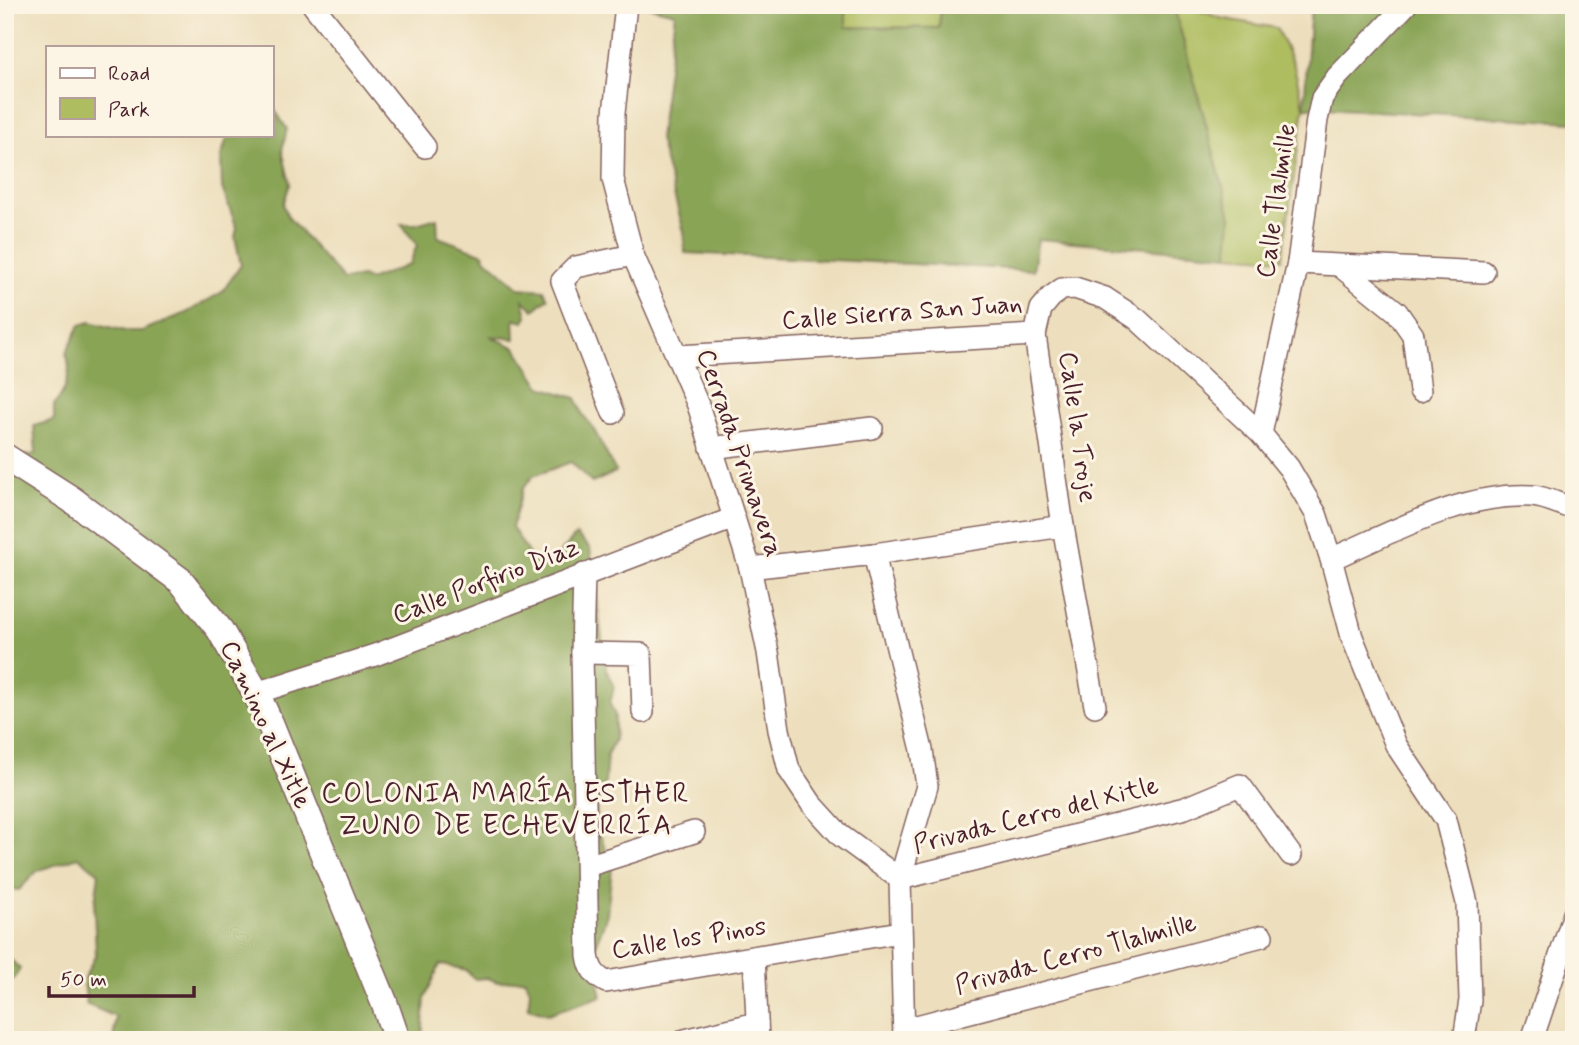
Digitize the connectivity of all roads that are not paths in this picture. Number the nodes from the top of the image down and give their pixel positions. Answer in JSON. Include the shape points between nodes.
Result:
{"nodes":[{"id":1,"x":313,"y":5,"type":"edge"},
{"id":2,"x":626,"y":5,"type":"edge"},
{"id":3,"x":1406,"y":5,"type":"edge"},
{"id":4,"x":425,"y":147,"type":"dead end"},
{"id":5,"x":633,"y":255,"type":"junction"},
{"id":6,"x":1298,"y":263,"type":"junction"},
{"id":7,"x":1340,"y":266,"type":"junction"},
{"id":8,"x":1483,"y":272,"type":"dead end"},
{"id":9,"x":1035,"y":335,"type":"junction"},
{"id":10,"x":678,"y":356,"type":"junction"},
{"id":11,"x":1420,"y":391,"type":"dead end"},
{"id":12,"x":613,"y":413,"type":"dead end"},
{"id":13,"x":872,"y":428,"type":"dead end"},
{"id":14,"x":1261,"y":434,"type":"junction"},
{"id":15,"x":711,"y":448,"type":"junction"},
{"id":16,"x":5,"y":457,"type":"edge"},
{"id":17,"x":1574,"y":509,"type":"edge"},
{"id":18,"x":734,"y":518,"type":"junction"},
{"id":19,"x":1063,"y":526,"type":"junction"},
{"id":20,"x":874,"y":554,"type":"junction"},
{"id":21,"x":1331,"y":559,"type":"junction"},
{"id":22,"x":750,"y":568,"type":"junction"},
{"id":23,"x":584,"y":574,"type":"junction"},
{"id":24,"x":582,"y":653,"type":"junction"},
{"id":25,"x":256,"y":693,"type":"junction"},
{"id":26,"x":1095,"y":706,"type":"dead end"},
{"id":27,"x":642,"y":712,"type":"dead end"},
{"id":28,"x":694,"y":832,"type":"dead end"},
{"id":29,"x":1291,"y":855,"type":"dead end"},
{"id":30,"x":587,"y":866,"type":"junction"},
{"id":31,"x":900,"y":878,"type":"junction"},
{"id":32,"x":1574,"y":914,"type":"edge"},
{"id":33,"x":900,"y":932,"type":"junction"},
{"id":34,"x":1262,"y":936,"type":"dead end"},
{"id":35,"x":754,"y":957,"type":"junction"},
{"id":36,"x":758,"y":1031,"type":"edge"},
{"id":37,"x":905,"y":1034,"type":"edge"},
{"id":38,"x":397,"y":1040,"type":"edge"},
{"id":39,"x":685,"y":1040,"type":"edge"},
{"id":40,"x":1464,"y":1040,"type":"edge"},
{"id":41,"x":1532,"y":1040,"type":"edge"}],
"edges":[{"from":1,"to":4,"type":"street"},
{"from":2,"to":5,"type":"street","name":"Cerrada Primavera","via":[[614,113],[613,179]]},
{"from":3,"to":6,"type":"street","name":"Calle Tlalmille","via":[[1322,98]]},
{"from":5,"to":10,"type":"street","name":"Cerrada Primavera"},
{"from":5,"to":12,"type":"street","via":[[576,267],[562,281]]},
{"from":6,"to":7,"type":"street"},
{"from":6,"to":14,"type":"street","name":"Calle Tlalmille"},
{"from":7,"to":8,"type":"street"},
{"from":7,"to":11,"type":"street","via":[[1397,312],[1413,335]]},
{"from":9,"to":10,"type":"street","name":"Calle Sierra San Juan"},
{"from":9,"to":14,"type":"street","name":"Calle Sierra San Juan","via":[[1041,309],[1062,289],[1076,288],[1105,298],[1137,319]]},
{"from":9,"to":19,"type":"street","name":"Calle la Troje"},
{"from":10,"to":15,"type":"street","name":"Cerrada Primavera"},
{"from":13,"to":15,"type":"street"},
{"from":14,"to":21,"type":"street","via":[[1289,468],[1316,514]]},
{"from":15,"to":18,"type":"street","name":"Cerrada Primavera"},
{"from":16,"to":25,"type":"street","name":"Camino al Xitle","via":[[71,499],[181,581],[220,630]]},
{"from":17,"to":21,"type":"street","via":[[1534,496],[1488,499],[1438,513]]},
{"from":18,"to":22,"type":"street","name":"Cerrada Primavera"},
{"from":18,"to":23,"type":"street","name":"Calle Porfirio Díaz"},
{"from":19,"to":20,"type":"street"},
{"from":19,"to":26,"type":"street","name":"Calle la Troje"},
{"from":20,"to":22,"type":"street"},
{"from":20,"to":31,"type":"street","via":[[927,786]]},
{"from":21,"to":40,"type":"street","via":[[1352,637],[1396,745],[1446,820],[1467,903],[1469,1000]]},
{"from":22,"to":31,"type":"street","name":"Cerrada Primavera","via":[[789,771],[841,836]]},
{"from":23,"to":24,"type":"street","name":"Calle los Pinos"},
{"from":23,"to":25,"type":"street","name":"Calle Porfirio Díaz","via":[[375,655]]},
{"from":24,"to":27,"type":"street","via":[[641,654]]},
{"from":24,"to":30,"type":"street","name":"Calle los Pinos"},
{"from":25,"to":38,"type":"street","name":"Camino al Xitle"},
{"from":28,"to":30,"type":"street"},
{"from":29,"to":31,"type":"street","name":"Privada Cerro del Xitle","via":[[1240,785],[1185,808]]},
{"from":30,"to":35,"type":"street","name":"Calle los Pinos","via":[[589,966],[606,982]]},
{"from":31,"to":33,"type":"street"},
{"from":32,"to":41,"type":"street"},
{"from":33,"to":35,"type":"street","name":"Calle los Pinos"},
{"from":33,"to":37,"type":"street"},
{"from":34,"to":37,"type":"street","name":"Privada Cerro Tlalmille"},
{"from":35,"to":36,"type":"street"},
{"from":36,"to":39,"type":"street"}]}
